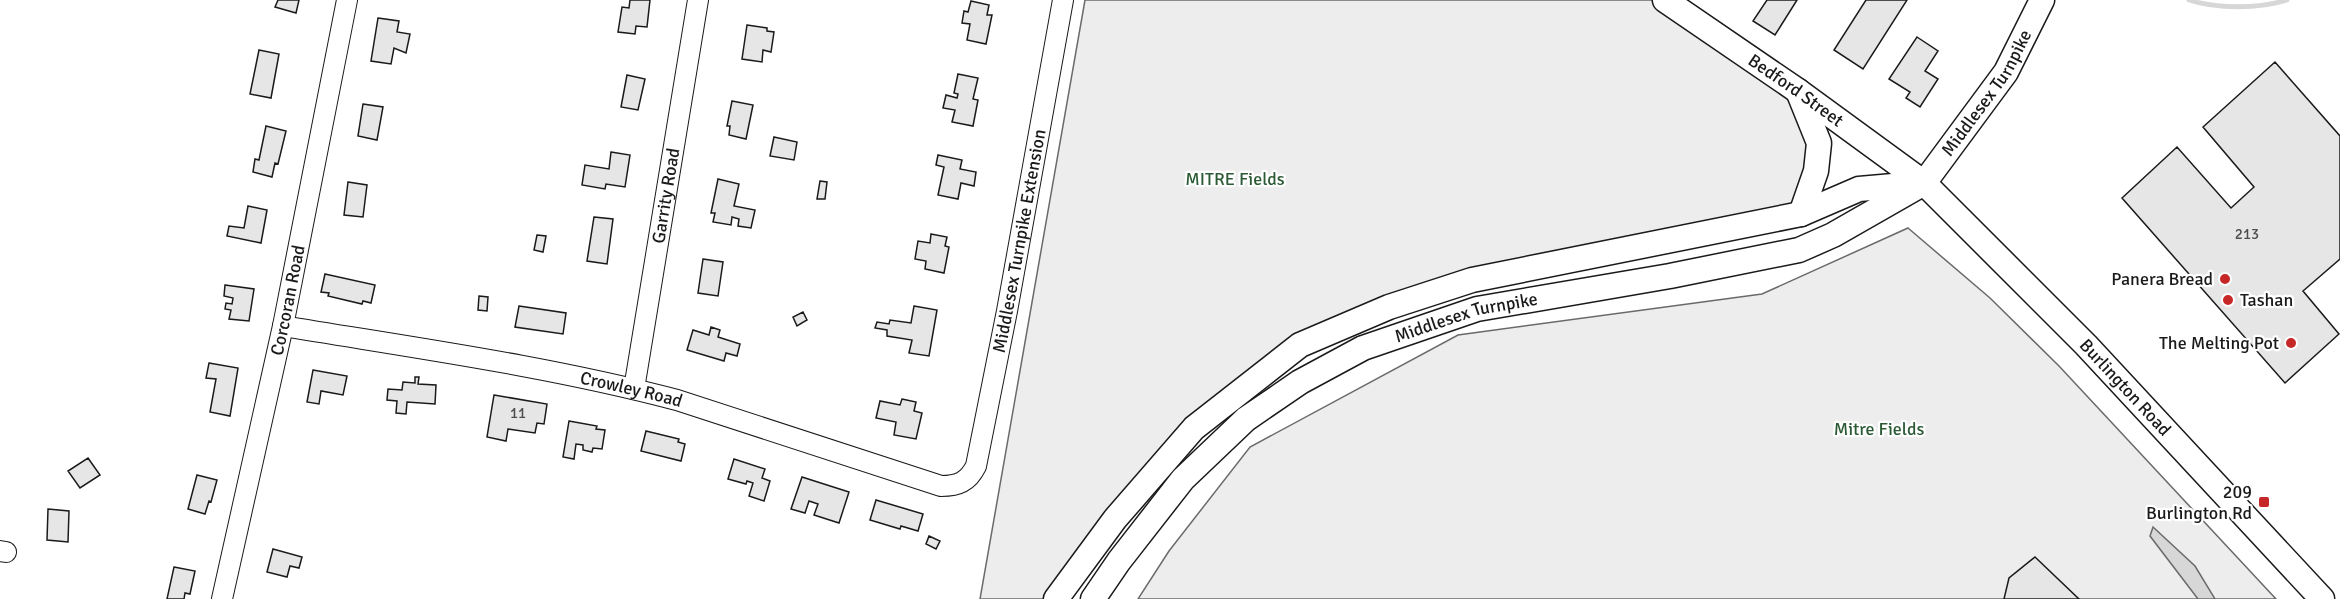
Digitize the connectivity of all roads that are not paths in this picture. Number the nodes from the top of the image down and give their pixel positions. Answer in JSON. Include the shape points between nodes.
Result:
{"nodes":[{"id":1,"x":347,"y":0,"type":"edge"},
{"id":2,"x":698,"y":0,"type":"edge"},
{"id":3,"x":1063,"y":0,"type":"edge"},
{"id":4,"x":1665,"y":0,"type":"edge"},
{"id":5,"x":2042,"y":0,"type":"edge"},
{"id":6,"x":1798,"y":91,"type":"junction"},
{"id":7,"x":1924,"y":183,"type":"junction"},
{"id":8,"x":1801,"y":214,"type":"junction"},
{"id":9,"x":283,"y":326,"type":"junction"},
{"id":10,"x":634,"y":389,"type":"junction"},
{"id":11,"x":967,"y":479,"type":"joint"},
{"id":12,"x":222,"y":599,"type":"edge"},
{"id":13,"x":1056,"y":599,"type":"edge"},
{"id":14,"x":1093,"y":599,"type":"edge"},
{"id":15,"x":2322,"y":599,"type":"edge"}],
"edges":[{"from":1,"to":9,"type":"street","name":"Corcoran Road"},
{"from":2,"to":10,"type":"street","name":"Garrity Road"},
{"from":3,"to":11,"type":"street","name":"Middlesex Turnpike Extension","via":[[976,466]]},
{"from":4,"to":6,"type":"main road","name":"Bedford Street"},
{"from":5,"to":7,"type":"main road","name":"Middlesex Turnpike","via":[[2006,72]]},
{"from":6,"to":7,"type":"main road","name":"Bedford Street"},
{"from":6,"to":8,"type":"main road","via":[[1819,143],[1816,171]]},
{"from":7,"to":8,"type":"main road","name":"Middlesex Turnpike","via":[[1859,189]]},
{"from":7,"to":14,"type":"main road","name":"Middlesex Turnpike","via":[[1799,250],[1477,309],[1363,348],[1300,382],[1238,426],[1183,479]]},
{"from":7,"to":15,"type":"main road","name":"Burlington Road","via":[[2086,345]]},
{"from":8,"to":13,"type":"main road","name":"Middlesex Turnpike","via":[[1472,280],[1389,308],[1300,345],[1194,428],[1114,519]]},
{"from":9,"to":10,"type":"street","name":"Crowley Road","via":[[579,376]]},
{"from":9,"to":12,"type":"street","name":"Corcoran Road"},
{"from":10,"to":11,"type":"street","name":"Crowley Road","via":[[941,486],[954,486]]}]}
